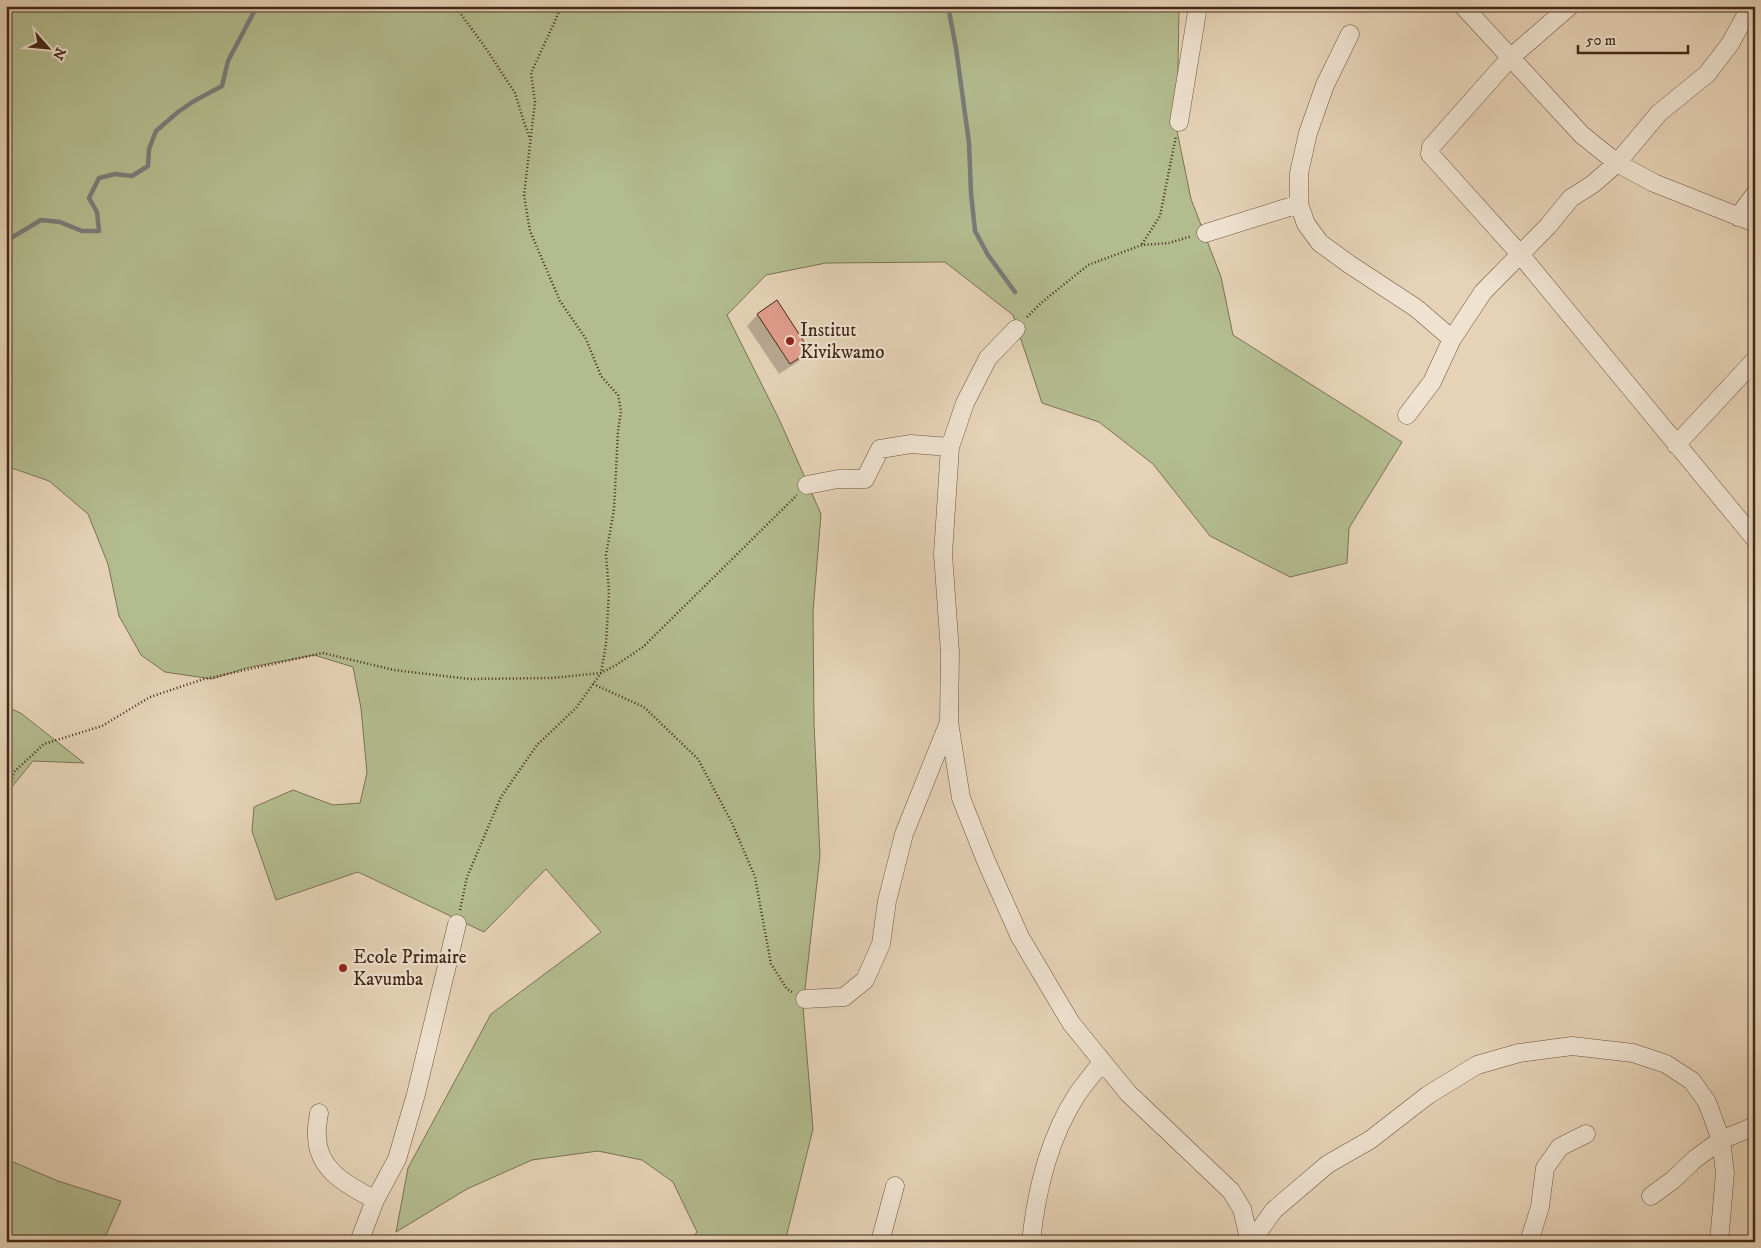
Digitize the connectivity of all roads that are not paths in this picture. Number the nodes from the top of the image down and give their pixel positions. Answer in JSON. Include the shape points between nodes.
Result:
{"nodes":[{"id":1,"x":1198,"y":6,"type":"edge"},
{"id":2,"x":1463,"y":6,"type":"edge"},
{"id":3,"x":1570,"y":6,"type":"edge"},
{"id":4,"x":1751,"y":6,"type":"edge"},
{"id":5,"x":1350,"y":34,"type":"dead end"},
{"id":6,"x":1510,"y":58,"type":"junction"},
{"id":7,"x":1179,"y":122,"type":"road end"},
{"id":8,"x":1617,"y":163,"type":"junction"},
{"id":9,"x":1755,"y":194,"type":"edge"},
{"id":10,"x":1298,"y":204,"type":"junction"},
{"id":11,"x":1738,"y":217,"type":"junction"},
{"id":12,"x":1755,"y":222,"type":"edge"},
{"id":13,"x":1206,"y":232,"type":"road end"},
{"id":14,"x":1519,"y":253,"type":"junction"},
{"id":15,"x":1016,"y":329,"type":"road end"},
{"id":16,"x":1452,"y":339,"type":"junction"},
{"id":17,"x":1755,"y":360,"type":"edge"},
{"id":18,"x":1408,"y":414,"type":"dead end"},
{"id":19,"x":1676,"y":445,"type":"junction"},
{"id":20,"x":950,"y":446,"type":"junction"},
{"id":21,"x":807,"y":485,"type":"road end"},
{"id":22,"x":1755,"y":539,"type":"edge"},
{"id":23,"x":949,"y":722,"type":"junction"},
{"id":24,"x":457,"y":924,"type":"road end"},
{"id":25,"x":805,"y":999,"type":"road end"},
{"id":26,"x":1102,"y":1062,"type":"junction"},
{"id":27,"x":319,"y":1113,"type":"dead end"},
{"id":28,"x":1755,"y":1126,"type":"edge"},
{"id":29,"x":1586,"y":1134,"type":"dead end"},
{"id":30,"x":1721,"y":1140,"type":"junction"},
{"id":31,"x":895,"y":1186,"type":"dead end"},
{"id":32,"x":1651,"y":1196,"type":"dead end"},
{"id":33,"x":375,"y":1200,"type":"junction"},
{"id":34,"x":359,"y":1242,"type":"edge"},
{"id":35,"x":880,"y":1242,"type":"edge"},
{"id":36,"x":1031,"y":1242,"type":"edge"},
{"id":37,"x":1251,"y":1242,"type":"edge"},
{"id":38,"x":1529,"y":1242,"type":"edge"},
{"id":39,"x":1719,"y":1242,"type":"edge"}],
"edges":[{"from":1,"to":7,"type":"street"},
{"from":2,"to":6,"type":"street"},
{"from":3,"to":6,"type":"street"},
{"from":4,"to":8,"type":"street","via":[[1730,44],[1707,74],[1659,113]]},
{"from":5,"to":10,"type":"street","via":[[1325,85],[1308,133],[1299,173]]},
{"from":6,"to":8,"type":"street","via":[[1582,135]]},
{"from":6,"to":14,"type":"street","via":[[1432,147],[1430,154]]},
{"from":8,"to":11,"type":"street","via":[[1654,183]]},
{"from":8,"to":14,"type":"street","via":[[1571,198],[1548,226]]},
{"from":9,"to":11,"type":"street"},
{"from":10,"to":13,"type":"street"},
{"from":10,"to":16,"type":"street","via":[[1306,224],[1320,243],[1416,308]]},
{"from":11,"to":12,"type":"street"},
{"from":14,"to":16,"type":"street","via":[[1483,292]]},
{"from":14,"to":19,"type":"street"},
{"from":15,"to":20,"type":"street","via":[[988,358],[965,403]]},
{"from":16,"to":18,"type":"street","via":[[1432,382]]},
{"from":17,"to":19,"type":"street"},
{"from":19,"to":22,"type":"street"},
{"from":20,"to":21,"type":"street","via":[[911,444],[880,449],[865,479]]},
{"from":20,"to":23,"type":"street","via":[[943,554],[950,652]]},
{"from":23,"to":25,"type":"street","via":[[904,834],[887,901],[881,944],[865,980],[844,997]]},
{"from":23,"to":26,"type":"street","via":[[961,798],[1020,937],[1071,1023]]},
{"from":24,"to":33,"type":"street","via":[[397,1159]]},
{"from":26,"to":36,"type":"street","via":[[1076,1096],[1057,1133],[1043,1175]]},
{"from":26,"to":37,"type":"street","via":[[1128,1093],[1231,1191],[1242,1209]]},
{"from":27,"to":33,"type":"street","via":[[317,1137],[327,1168],[342,1182]]},
{"from":28,"to":30,"type":"street"},
{"from":29,"to":38,"type":"street","via":[[1560,1147],[1545,1168],[1540,1207]]},
{"from":30,"to":32,"type":"street"},
{"from":30,"to":37,"type":"street","via":[[1706,1102],[1692,1080],[1666,1064],[1633,1053],[1572,1046],[1519,1053],[1477,1065],[1428,1096],[1370,1140],[1328,1164],[1274,1210]]},
{"from":30,"to":39,"type":"street","via":[[1725,1173]]},
{"from":31,"to":35,"type":"street"},
{"from":33,"to":34,"type":"street"}]}
